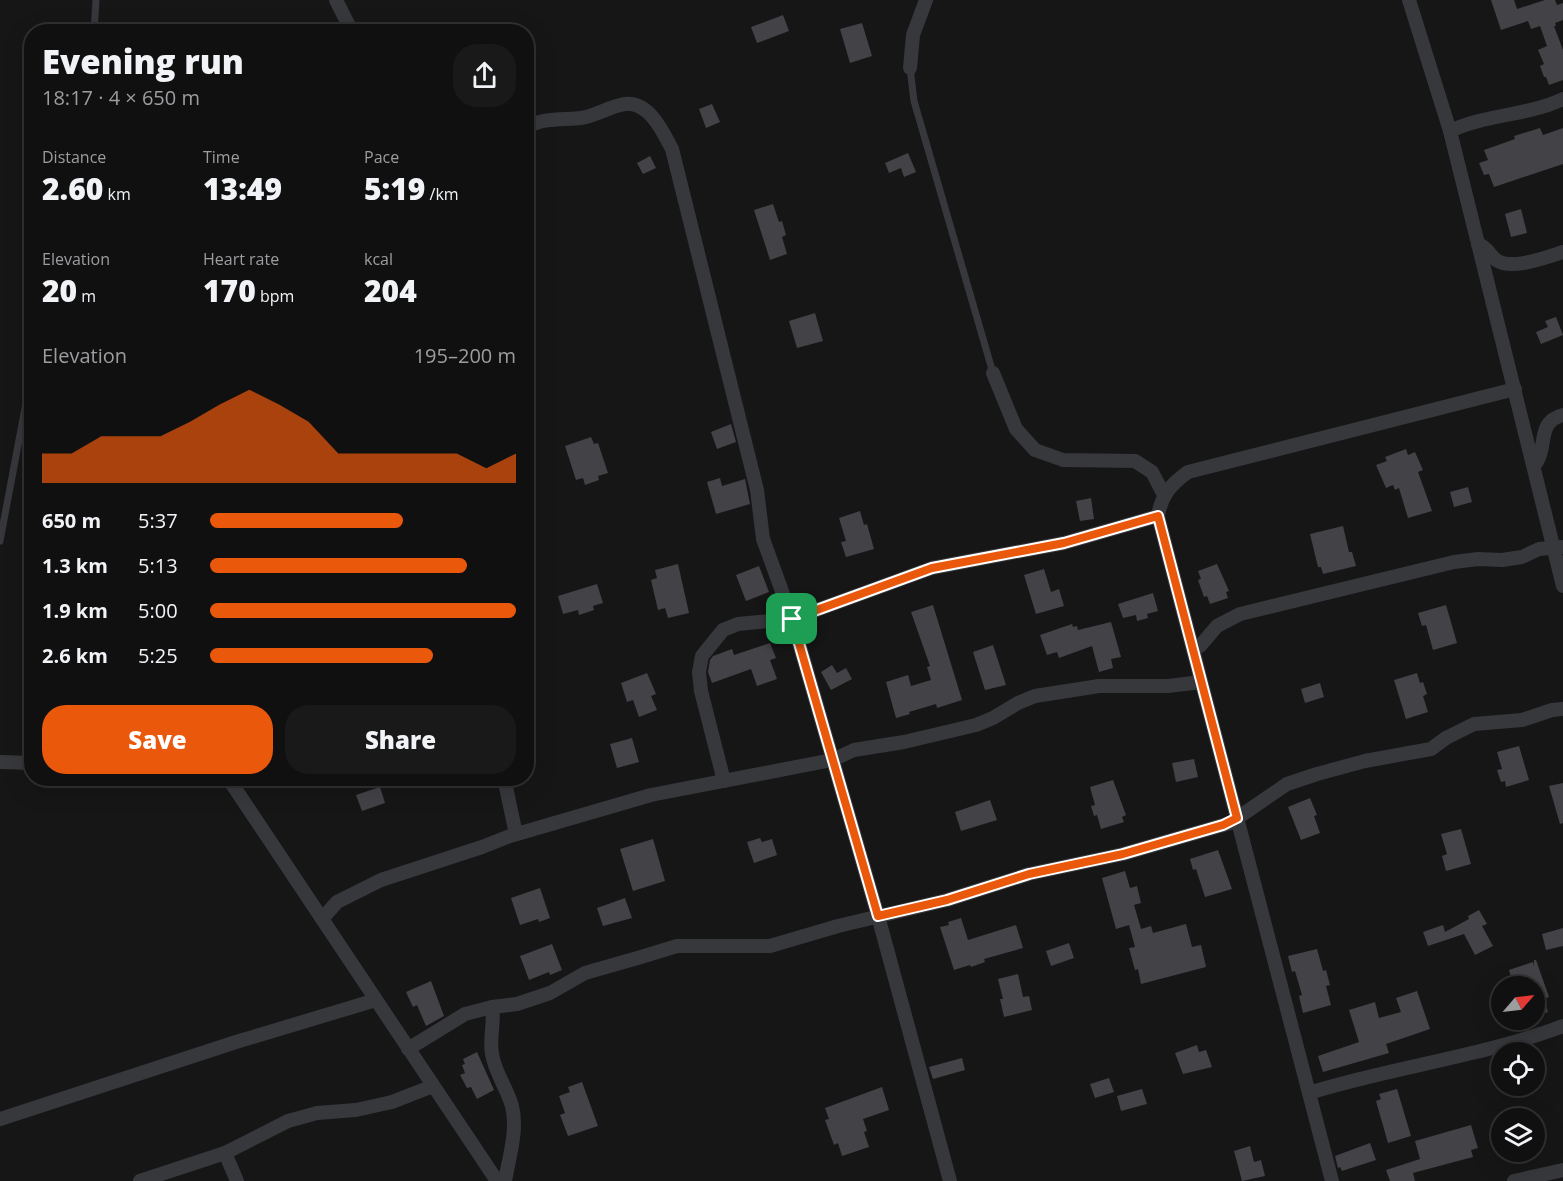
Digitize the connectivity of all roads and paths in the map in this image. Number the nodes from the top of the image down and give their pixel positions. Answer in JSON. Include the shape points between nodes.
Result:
{"nodes":[{"id":1,"x":96,"y":0,"type":"edge"},
{"id":2,"x":336,"y":0,"type":"edge"},
{"id":3,"x":926,"y":0,"type":"edge"},
{"id":4,"x":1409,"y":0,"type":"edge"},
{"id":5,"x":94,"y":24,"type":"edge"},
{"id":6,"x":348,"y":24,"type":"edge"},
{"id":7,"x":910,"y":68,"type":"joint"},
{"id":8,"x":1563,"y":99,"type":"edge"},
{"id":9,"x":534,"y":124,"type":"edge"},
{"id":10,"x":1450,"y":131,"type":"junction"},
{"id":11,"x":1478,"y":244,"type":"junction"},
{"id":12,"x":1563,"y":252,"type":"edge"},
{"id":13,"x":993,"y":373,"type":"joint"},
{"id":14,"x":1515,"y":389,"type":"junction"},
{"id":15,"x":24,"y":414,"type":"edge"},
{"id":16,"x":1563,"y":415,"type":"edge"},
{"id":17,"x":1534,"y":466,"type":"junction"},
{"id":18,"x":1164,"y":495,"type":"junction"},
{"id":19,"x":1158,"y":516,"type":"junction"},
{"id":20,"x":0,"y":541,"type":"edge"},
{"id":21,"x":1559,"y":548,"type":"edge"},
{"id":22,"x":1563,"y":586,"type":"edge"},
{"id":23,"x":792,"y":619,"type":"junction"},
{"id":24,"x":1193,"y":650,"type":"junction"},
{"id":25,"x":1201,"y":682,"type":"junction"},
{"id":26,"x":1563,"y":709,"type":"edge"},
{"id":27,"x":832,"y":760,"type":"junction"},
{"id":28,"x":0,"y":762,"type":"edge"},
{"id":29,"x":24,"y":763,"type":"edge"},
{"id":30,"x":723,"y":781,"type":"junction"},
{"id":31,"x":233,"y":786,"type":"edge"},
{"id":32,"x":506,"y":786,"type":"edge"},
{"id":33,"x":1237,"y":818,"type":"junction"},
{"id":34,"x":516,"y":834,"type":"junction"},
{"id":35,"x":878,"y":916,"type":"junction"},
{"id":36,"x":322,"y":919,"type":"junction"},
{"id":37,"x":376,"y":1000,"type":"junction"},
{"id":38,"x":492,"y":1007,"type":"junction"},
{"id":39,"x":1563,"y":1026,"type":"edge"},
{"id":40,"x":408,"y":1048,"type":"junction"},
{"id":41,"x":433,"y":1086,"type":"junction"},
{"id":42,"x":1309,"y":1093,"type":"junction"},
{"id":43,"x":0,"y":1119,"type":"edge"},
{"id":44,"x":225,"y":1153,"type":"junction"},
{"id":45,"x":1563,"y":1170,"type":"edge"},
{"id":46,"x":140,"y":1181,"type":"edge"},
{"id":47,"x":237,"y":1181,"type":"edge"},
{"id":48,"x":496,"y":1181,"type":"edge"},
{"id":49,"x":505,"y":1181,"type":"edge"},
{"id":50,"x":950,"y":1181,"type":"edge"},
{"id":51,"x":1332,"y":1181,"type":"edge"},
{"id":52,"x":1514,"y":1181,"type":"edge"}],
"edges":[{"from":1,"to":5,"type":"lane"},
{"from":2,"to":6,"type":"street"},
{"from":3,"to":7,"type":"street","via":[[913,34]]},
{"from":4,"to":10,"type":"street"},
{"from":7,"to":13,"type":"lane","via":[[920,122]]},
{"from":8,"to":10,"type":"street","via":[[1533,110],[1469,122]]},
{"from":9,"to":23,"type":"street","via":[[582,118],[633,105],[654,118],[672,149],[757,490],[763,539]]},
{"from":10,"to":11,"type":"street"},
{"from":11,"to":12,"type":"street","via":[[1497,261],[1508,264]]},
{"from":11,"to":14,"type":"street"},
{"from":13,"to":18,"type":"street","via":[[1016,429],[1035,450],[1063,460],[1135,461],[1152,472]]},
{"from":14,"to":17,"type":"street"},
{"from":14,"to":18,"type":"street","via":[[1188,472]]},
{"from":15,"to":20,"type":"lane"},
{"from":16,"to":17,"type":"street","via":[[1549,422],[1540,460]]},
{"from":17,"to":21,"type":"street"},
{"from":18,"to":19,"type":"street"},
{"from":19,"to":23,"type":"street","via":[[1064,543],[932,568]]},
{"from":19,"to":24,"type":"street"},
{"from":21,"to":22,"type":"street"},
{"from":21,"to":24,"type":"street","via":[[1539,549],[1502,560],[1454,562],[1240,614],[1217,626]]},
{"from":23,"to":27,"type":"street"},
{"from":23,"to":30,"type":"street","via":[[738,624],[723,630],[702,656],[701,691]]},
{"from":24,"to":25,"type":"street"},
{"from":25,"to":27,"type":"street","via":[[1099,686],[1035,696],[976,725],[854,750]]},
{"from":25,"to":33,"type":"street"},
{"from":26,"to":33,"type":"street","via":[[1522,720],[1474,724],[1431,749],[1365,761],[1287,784]]},
{"from":27,"to":30,"type":"street"},
{"from":27,"to":35,"type":"street"},
{"from":28,"to":29,"type":"street"},
{"from":30,"to":34,"type":"street","via":[[651,795]]},
{"from":31,"to":36,"type":"street"},
{"from":32,"to":34,"type":"street"},
{"from":33,"to":35,"type":"street","via":[[1123,854],[1029,874],[947,900]]},
{"from":33,"to":42,"type":"street"},
{"from":34,"to":36,"type":"street","via":[[381,880],[337,902]]},
{"from":35,"to":38,"type":"street","via":[[770,946],[677,946],[585,973],[550,993],[517,1004]]},
{"from":35,"to":50,"type":"street"},
{"from":36,"to":37,"type":"street"},
{"from":37,"to":40,"type":"street"},
{"from":37,"to":43,"type":"street"},
{"from":38,"to":40,"type":"street","via":[[465,1014]]},
{"from":38,"to":49,"type":"street","via":[[491,1052],[514,1120]]},
{"from":39,"to":42,"type":"street"},
{"from":40,"to":41,"type":"street"},
{"from":41,"to":44,"type":"street","via":[[392,1102],[288,1121]]},
{"from":41,"to":48,"type":"street"},
{"from":42,"to":51,"type":"street"},
{"from":44,"to":46,"type":"street"},
{"from":44,"to":47,"type":"street"},
{"from":45,"to":52,"type":"street"}]}
